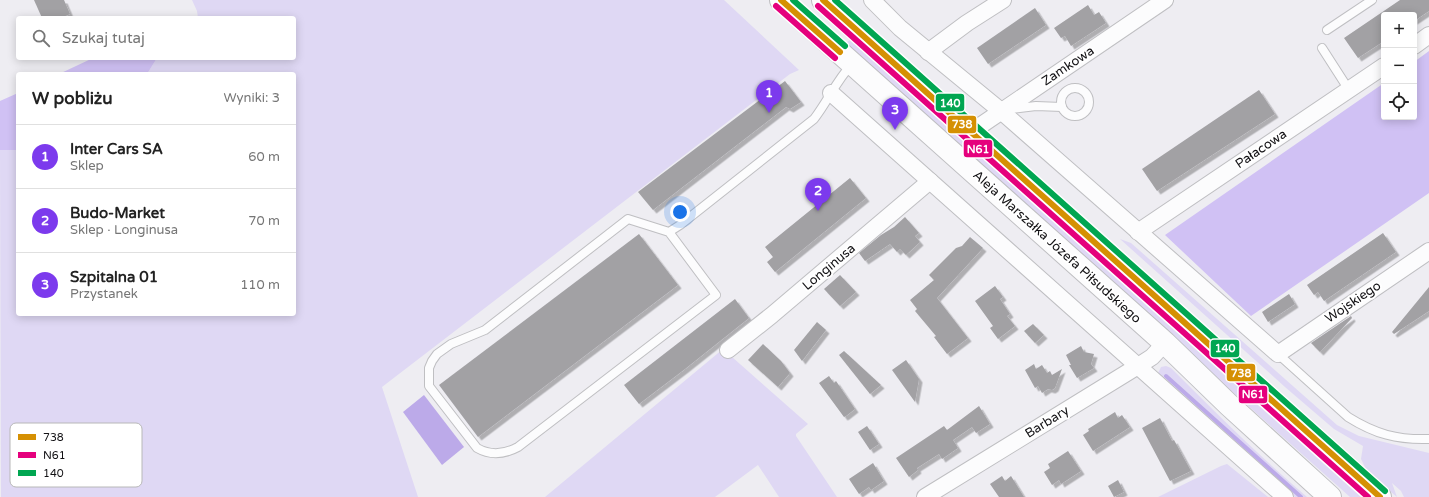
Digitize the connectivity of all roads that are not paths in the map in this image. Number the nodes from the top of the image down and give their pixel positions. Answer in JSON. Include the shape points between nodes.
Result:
{"nodes":[{"id":1,"x":781,"y":0,"type":"edge"},
{"id":2,"x":823,"y":0,"type":"edge"},
{"id":3,"x":872,"y":0,"type":"edge"},
{"id":4,"x":1003,"y":0,"type":"edge"},
{"id":5,"x":1165,"y":0,"type":"edge"},
{"id":6,"x":1372,"y":0,"type":"edge"},
{"id":7,"x":1327,"y":30,"type":"dead end"},
{"id":8,"x":1429,"y":35,"type":"edge"},
{"id":9,"x":1417,"y":44,"type":"edge"},
{"id":10,"x":1322,"y":48,"type":"dead end"},
{"id":11,"x":928,"y":52,"type":"junction"},
{"id":12,"x":852,"y":64,"type":"junction"},
{"id":13,"x":1381,"y":68,"type":"edge"},
{"id":14,"x":1349,"y":90,"type":"junction"},
{"id":15,"x":831,"y":93,"type":"junction"},
{"id":16,"x":1062,"y":107,"type":"dead end"},
{"id":17,"x":1000,"y":111,"type":"junction"},
{"id":18,"x":971,"y":132,"type":"junction"},
{"id":19,"x":930,"y":181,"type":"junction"},
{"id":20,"x":669,"y":232,"type":"junction"},
{"id":21,"x":1138,"y":232,"type":"junction"},
{"id":22,"x":1429,"y":251,"type":"edge"},
{"id":23,"x":1165,"y":344,"type":"junction"},
{"id":24,"x":728,"y":350,"type":"dead end"},
{"id":25,"x":1278,"y":354,"type":"junction"},
{"id":26,"x":1138,"y":366,"type":"junction"},
{"id":27,"x":1429,"y":439,"type":"edge"},
{"id":28,"x":925,"y":497,"type":"edge"},
{"id":29,"x":1285,"y":497,"type":"edge"},
{"id":30,"x":1330,"y":497,"type":"edge"},
{"id":31,"x":1380,"y":497,"type":"edge"}],
"edges":[{"from":1,"to":12,"type":"main road","name":"Aleja Marszałka Józefa Piłsudskiego"},
{"from":2,"to":18,"type":"main road"},
{"from":3,"to":11,"type":"street"},
{"from":4,"to":11,"type":"street"},
{"from":5,"to":17,"type":"street","name":"Zamkowa"},
{"from":6,"to":7,"type":"lane"},
{"from":8,"to":9,"type":"street"},
{"from":10,"to":14,"type":"lane"},
{"from":11,"to":17,"type":"street"},
{"from":12,"to":15,"type":"lane","via":[[841,75]]},
{"from":12,"to":23,"type":"main road","name":"Aleja Marszałka Józefa Piłsudskiego"},
{"from":13,"to":14,"type":"street","name":"Pałacowa"},
{"from":14,"to":21,"type":"street","name":"Pałacowa"},
{"from":15,"to":19,"type":"street"},
{"from":15,"to":20,"type":"lane","via":[[814,118]]},
{"from":16,"to":17,"type":"lane","via":[[1036,106]]},
{"from":17,"to":18,"type":"street","name":"Zamkowa"},
{"from":17,"to":21,"type":"street"},
{"from":18,"to":31,"type":"main road"},
{"from":19,"to":24,"type":"street","name":"Longinusa"},
{"from":19,"to":26,"type":"street"},
{"from":20,"to":20,"type":"lane","via":[[628,219],[485,330],[451,344],[437,354],[429,368],[429,386],[477,448],[500,454],[518,447],[716,295]]},
{"from":21,"to":25,"type":"street"},
{"from":22,"to":25,"type":"street","name":"Wojskiego"},
{"from":23,"to":26,"type":"street","name":"Barbary"},
{"from":23,"to":30,"type":"main road","name":"Aleja Marszałka Józefa Piłsudskiego"},
{"from":25,"to":27,"type":"lane","via":[[1356,422],[1374,432],[1393,437]]},
{"from":26,"to":28,"type":"street","name":"Barbary"},
{"from":26,"to":29,"type":"street"}]}
